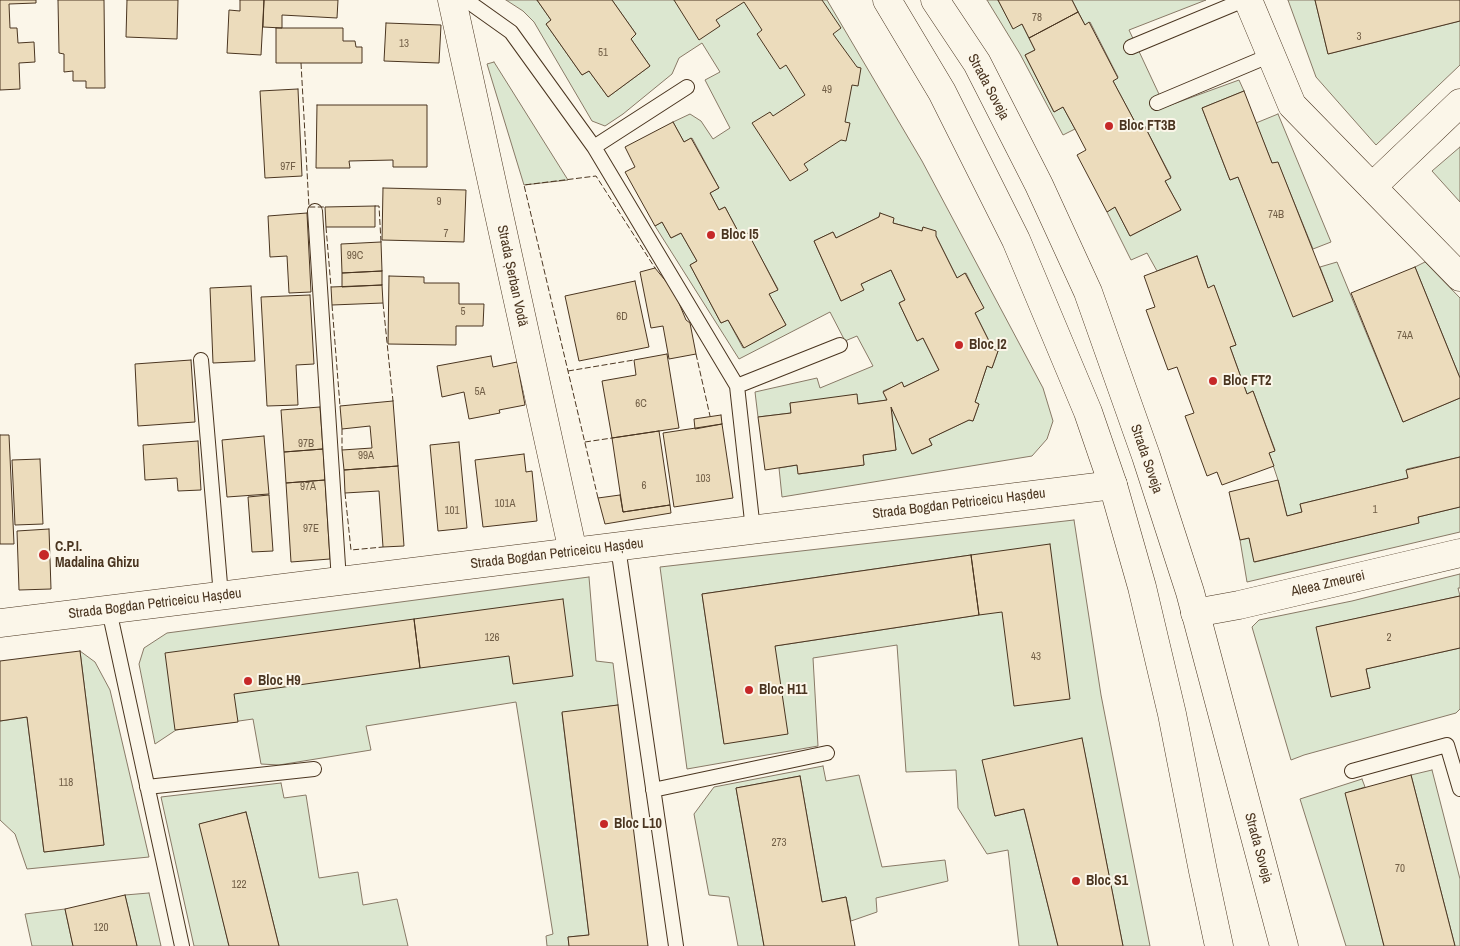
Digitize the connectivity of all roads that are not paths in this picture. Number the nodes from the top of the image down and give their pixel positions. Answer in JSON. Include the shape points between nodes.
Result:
{"nodes":[{"id":1,"x":452,"y":0,"type":"edge"},
{"id":2,"x":466,"y":0,"type":"edge"},
{"id":3,"x":887,"y":0,"type":"edge"},
{"id":4,"x":935,"y":0,"type":"edge"},
{"id":5,"x":1246,"y":0,"type":"edge"},
{"id":6,"x":1131,"y":47,"type":"dead end"},
{"id":7,"x":1270,"y":56,"type":"junction"},
{"id":8,"x":687,"y":87,"type":"dead end"},
{"id":9,"x":1157,"y":103,"type":"dead end"},
{"id":10,"x":1460,"y":103,"type":"edge"},
{"id":11,"x":594,"y":146,"type":"junction"},
{"id":12,"x":1372,"y":187,"type":"junction"},
{"id":13,"x":315,"y":211,"type":"dead end"},
{"id":14,"x":1460,"y":278,"type":"edge"},
{"id":15,"x":840,"y":345,"type":"dead end"},
{"id":16,"x":201,"y":360,"type":"dead end"},
{"id":17,"x":738,"y":386,"type":"junction"},
{"id":18,"x":1113,"y":485,"type":"junction"},
{"id":19,"x":753,"y":530,"type":"junction"},
{"id":20,"x":618,"y":547,"type":"junction"},
{"id":21,"x":573,"y":552,"type":"junction"},
{"id":22,"x":1460,"y":553,"type":"edge"},
{"id":23,"x":339,"y":581,"type":"junction"},
{"id":24,"x":221,"y":596,"type":"junction"},
{"id":25,"x":109,"y":610,"type":"junction"},
{"id":26,"x":1196,"y":613,"type":"junction"},
{"id":27,"x":0,"y":623,"type":"edge"},
{"id":28,"x":827,"y":754,"type":"dead end"},
{"id":29,"x":314,"y":769,"type":"dead end"},
{"id":30,"x":1352,"y":771,"type":"dead end"},
{"id":31,"x":147,"y":787,"type":"junction"},
{"id":32,"x":1460,"y":789,"type":"edge"},
{"id":33,"x":653,"y":790,"type":"junction"},
{"id":34,"x":182,"y":946,"type":"edge"},
{"id":35,"x":676,"y":946,"type":"edge"},
{"id":36,"x":1219,"y":946,"type":"edge"},
{"id":37,"x":1284,"y":946,"type":"edge"}],
"edges":[{"from":1,"to":21,"type":"street","name":"Strada Șerban Vodă"},
{"from":2,"to":11,"type":"lane","via":[[511,32]]},
{"from":3,"to":18,"type":"street","via":[[942,92],[1016,240],[1088,412]]},
{"from":4,"to":26,"type":"street","name":"Strada Soveja","via":[[977,63],[1039,185],[1088,292],[1146,456]]},
{"from":5,"to":6,"type":"lane"},
{"from":5,"to":7,"type":"street"},
{"from":7,"to":9,"type":"lane"},
{"from":7,"to":12,"type":"street","via":[[1292,105]]},
{"from":8,"to":11,"type":"lane"},
{"from":10,"to":12,"type":"street"},
{"from":11,"to":17,"type":"lane"},
{"from":12,"to":14,"type":"street"},
{"from":13,"to":23,"type":"lane"},
{"from":15,"to":17,"type":"lane"},
{"from":16,"to":24,"type":"lane"},
{"from":17,"to":19,"type":"lane"},
{"from":18,"to":19,"type":"street","name":"Strada Bogdan Petriceicu Hașdeu"},
{"from":18,"to":36,"type":"street","via":[[1142,586],[1172,714]]},
{"from":19,"to":20,"type":"street","name":"Strada Bogdan Petriceicu Hașdeu"},
{"from":20,"to":21,"type":"street","name":"Strada Bogdan Petriceicu Hașdeu"},
{"from":20,"to":33,"type":"lane"},
{"from":21,"to":23,"type":"street","name":"Strada Bogdan Petriceicu Hașdeu"},
{"from":22,"to":26,"type":"street","name":"Aleea Zmeurei"},
{"from":23,"to":24,"type":"street","name":"Strada Bogdan Petriceicu Hașdeu"},
{"from":24,"to":25,"type":"street","name":"Strada Bogdan Petriceicu Hașdeu"},
{"from":25,"to":27,"type":"street","name":"Strada Bogdan Petriceicu Hașdeu"},
{"from":25,"to":31,"type":"lane"},
{"from":26,"to":37,"type":"street","name":"Strada Soveja"},
{"from":28,"to":33,"type":"lane"},
{"from":29,"to":31,"type":"lane"},
{"from":30,"to":32,"type":"lane","via":[[1447,744]]},
{"from":31,"to":34,"type":"lane"},
{"from":33,"to":35,"type":"lane"}]}
